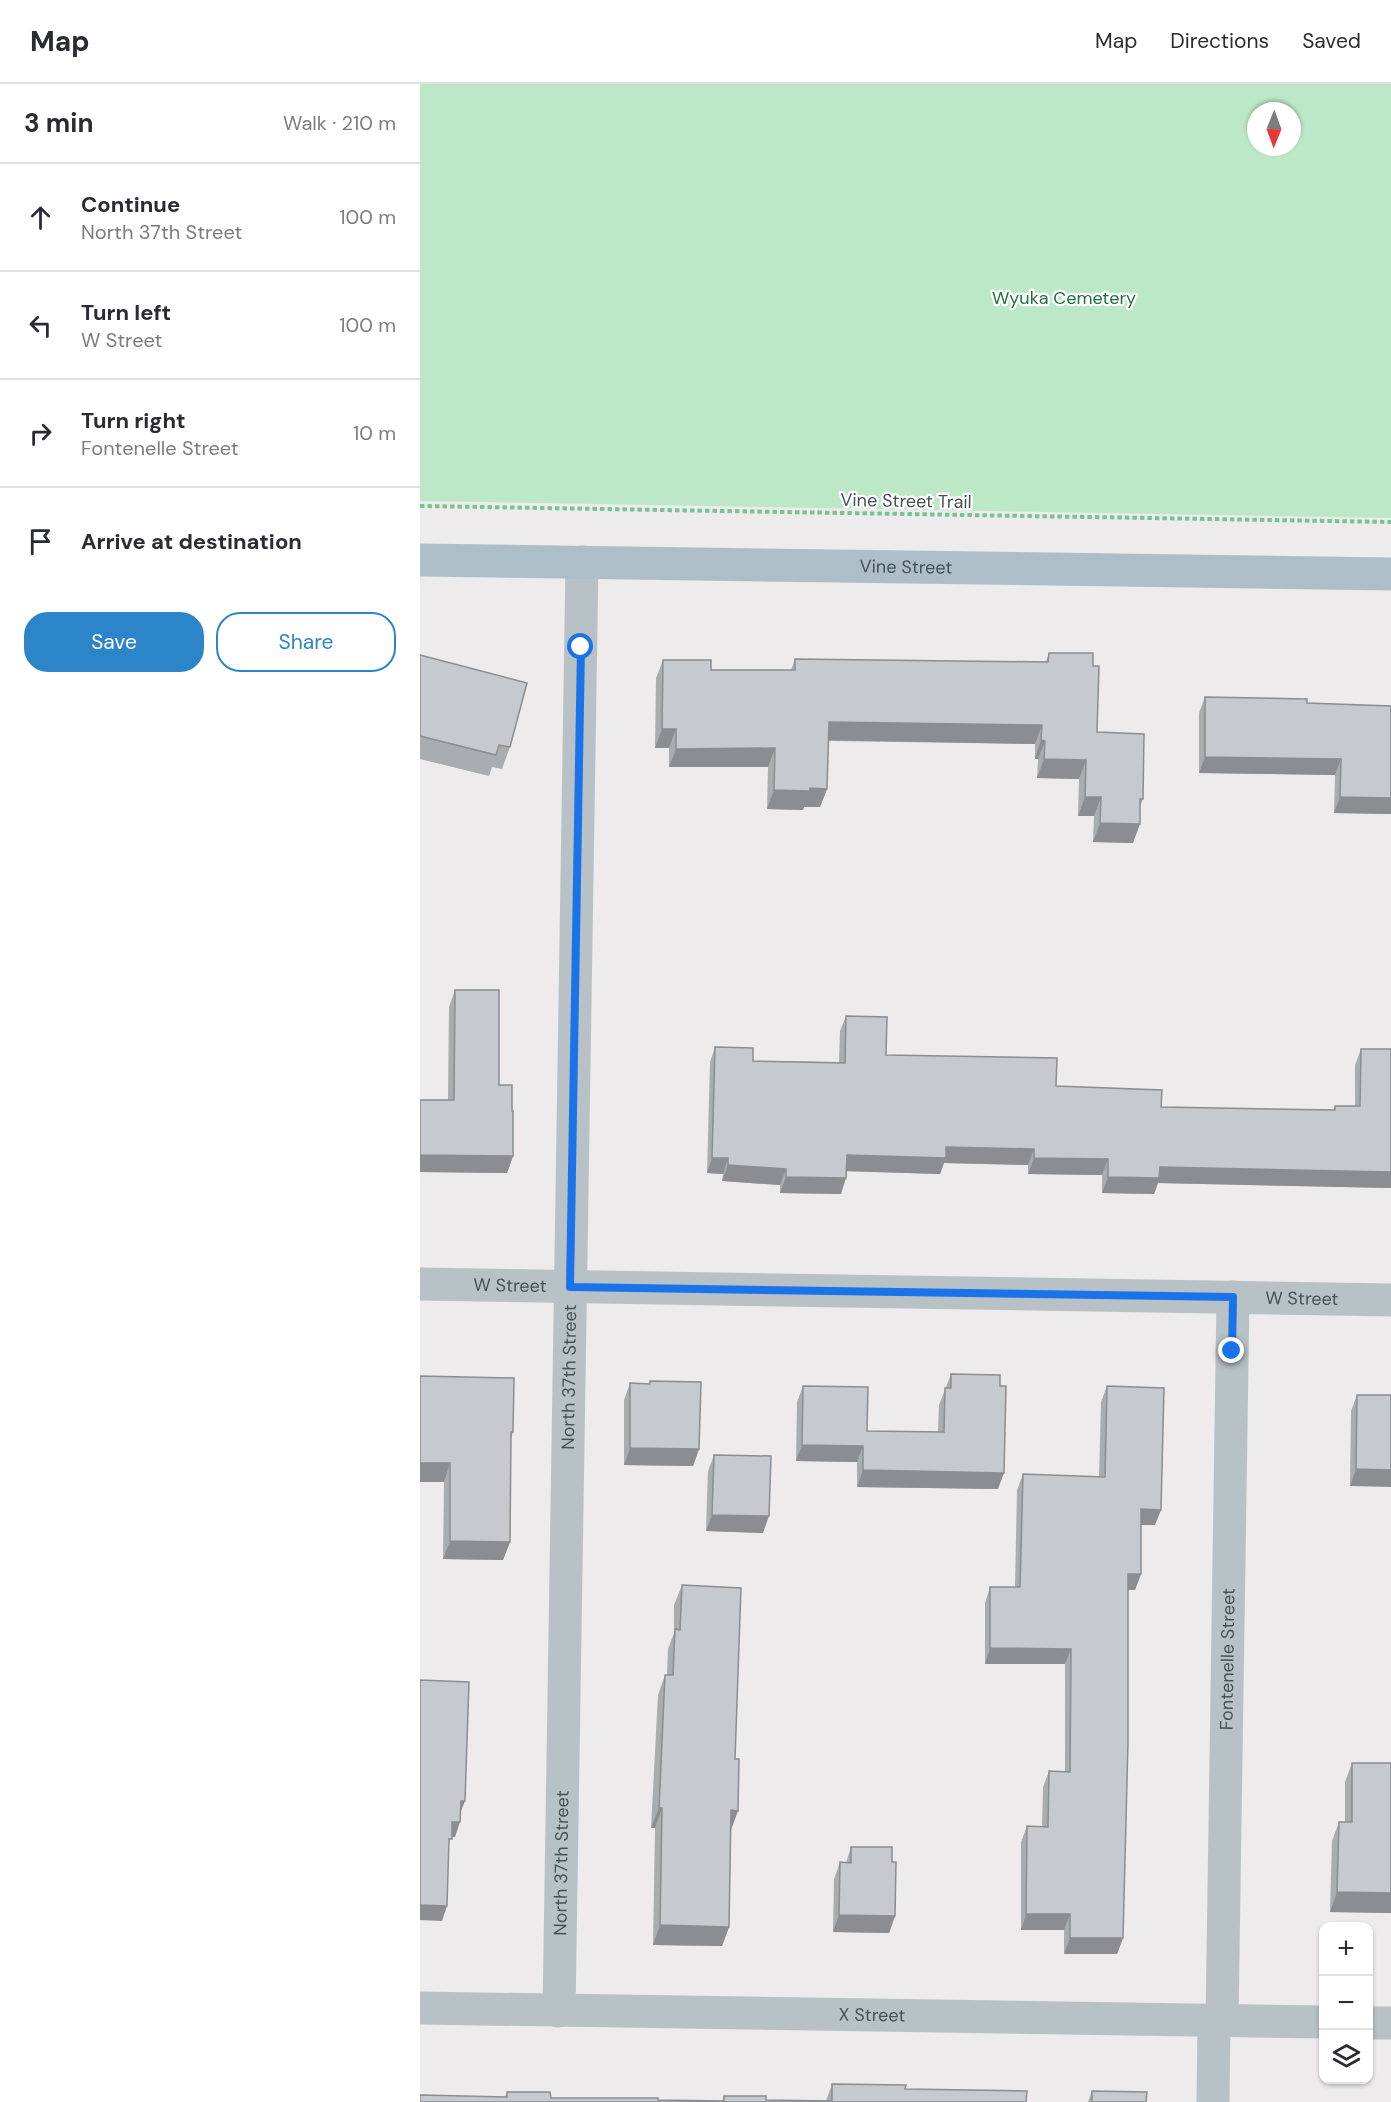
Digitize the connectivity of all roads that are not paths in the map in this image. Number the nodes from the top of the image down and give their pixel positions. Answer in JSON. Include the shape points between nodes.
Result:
{"nodes":[{"id":1,"x":420,"y":560,"type":"edge"},
{"id":2,"x":582,"y":562,"type":"junction"},
{"id":3,"x":1391,"y":574,"type":"edge"},
{"id":4,"x":420,"y":1284,"type":"edge"},
{"id":5,"x":570,"y":1287,"type":"junction"},
{"id":6,"x":1233,"y":1297,"type":"junction"},
{"id":7,"x":1391,"y":1299,"type":"edge"},
{"id":8,"x":420,"y":2008,"type":"edge"},
{"id":9,"x":559,"y":2011,"type":"junction"},
{"id":10,"x":1218,"y":2021,"type":"junction"},
{"id":11,"x":1319,"y":2022,"type":"edge"},
{"id":12,"x":1373,"y":2023,"type":"edge"},
{"id":13,"x":1391,"y":2024,"type":"edge"},
{"id":14,"x":1213,"y":2102,"type":"edge"}],
"edges":[{"from":1,"to":2,"type":"main road","name":"Vine Street"},
{"from":2,"to":3,"type":"main road","name":"Vine Street"},
{"from":2,"to":5,"type":"street","name":"North 37th Street"},
{"from":4,"to":5,"type":"street","name":"W Street"},
{"from":5,"to":6,"type":"street","name":"W Street"},
{"from":5,"to":9,"type":"street","name":"North 37th Street"},
{"from":6,"to":7,"type":"street","name":"W Street"},
{"from":6,"to":10,"type":"street","name":"Fontenelle Street"},
{"from":8,"to":9,"type":"street","name":"X Street"},
{"from":9,"to":10,"type":"street","name":"X Street"},
{"from":10,"to":11,"type":"street","name":"X Street"},
{"from":10,"to":14,"type":"street","name":"Fontenelle Street"},
{"from":12,"to":13,"type":"street"}]}
